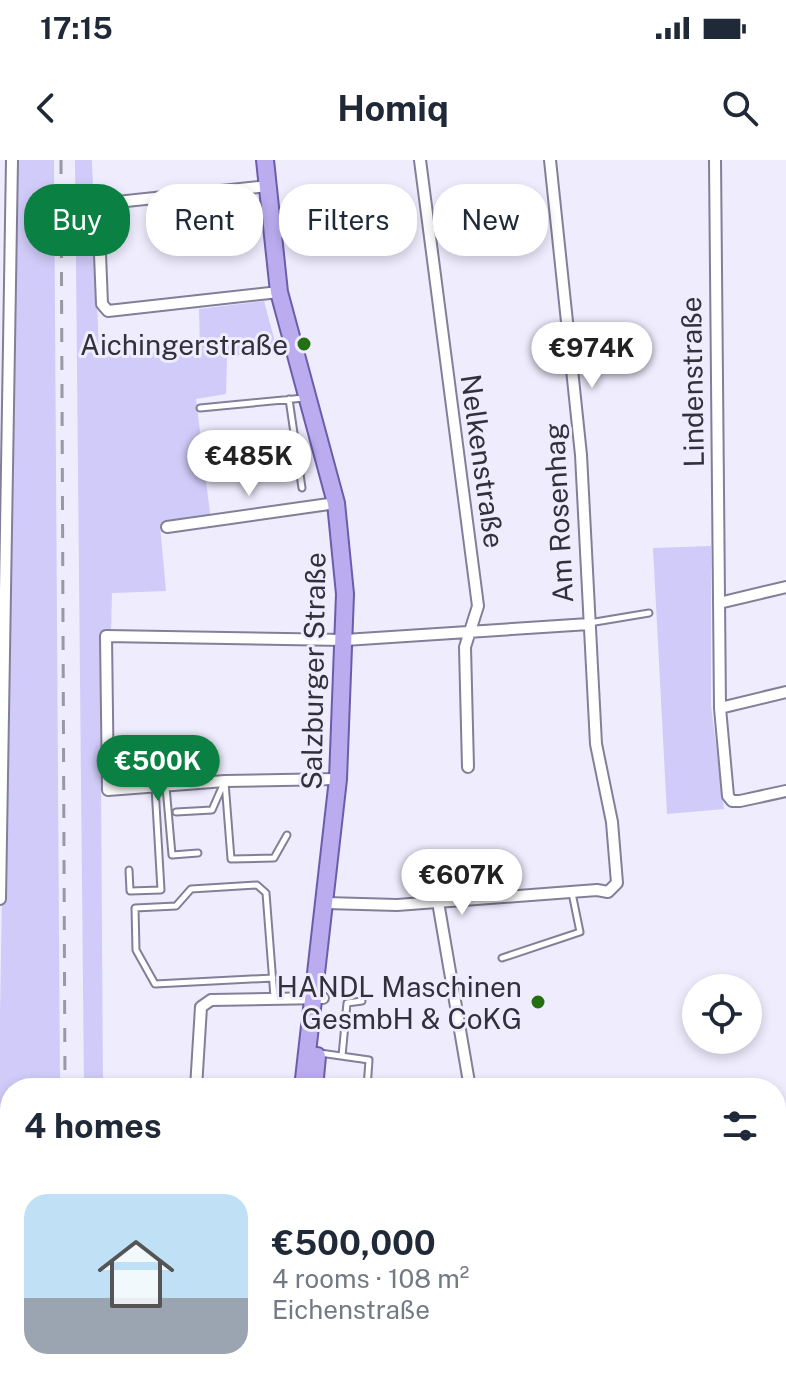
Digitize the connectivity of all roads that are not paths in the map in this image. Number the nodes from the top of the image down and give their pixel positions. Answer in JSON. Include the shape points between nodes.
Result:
{"nodes":[{"id":1,"x":12,"y":160,"type":"edge"},
{"id":2,"x":265,"y":160,"type":"edge"},
{"id":3,"x":420,"y":160,"type":"edge"},
{"id":4,"x":550,"y":160,"type":"edge"},
{"id":5,"x":715,"y":160,"type":"edge"},
{"id":6,"x":268,"y":186,"type":"junction"},
{"id":7,"x":279,"y":292,"type":"junction"},
{"id":8,"x":297,"y":398,"type":"junction"},
{"id":9,"x":200,"y":408,"type":"dead end"},
{"id":10,"x":302,"y":488,"type":"dead end"},
{"id":11,"x":336,"y":503,"type":"junction"},
{"id":12,"x":167,"y":527,"type":"dead end"},
{"id":13,"x":786,"y":587,"type":"edge"},
{"id":14,"x":719,"y":603,"type":"junction"},
{"id":15,"x":649,"y":613,"type":"dead end"},
{"id":16,"x":589,"y":624,"type":"junction"},
{"id":17,"x":470,"y":631,"type":"junction"},
{"id":18,"x":345,"y":640,"type":"junction"},
{"id":19,"x":786,"y":692,"type":"edge"},
{"id":20,"x":720,"y":708,"type":"junction"},
{"id":21,"x":1,"y":764,"type":"edge"},
{"id":22,"x":468,"y":767,"type":"dead end"},
{"id":23,"x":338,"y":779,"type":"junction"},
{"id":24,"x":225,"y":781,"type":"junction"},
{"id":25,"x":160,"y":786,"type":"junction"},
{"id":26,"x":786,"y":791,"type":"edge"},
{"id":27,"x":176,"y":812,"type":"dead end"},
{"id":28,"x":287,"y":835,"type":"dead end"},
{"id":29,"x":198,"y":853,"type":"dead end"},
{"id":30,"x":0,"y":858,"type":"edge"},
{"id":31,"x":129,"y":870,"type":"dead end"},
{"id":32,"x":572,"y":892,"type":"junction"},
{"id":33,"x":0,"y":899,"type":"edge"},
{"id":34,"x":438,"y":902,"type":"junction"},
{"id":35,"x":326,"y":903,"type":"junction"},
{"id":36,"x":502,"y":958,"type":"dead end"},
{"id":37,"x":273,"y":978,"type":"junction"},
{"id":38,"x":274,"y":997,"type":"junction"},
{"id":39,"x":318,"y":998,"type":"junction"},
{"id":40,"x":362,"y":1001,"type":"dead end"},
{"id":41,"x":312,"y":1052,"type":"junction"},
{"id":42,"x":342,"y":1056,"type":"junction"},
{"id":43,"x":197,"y":1078,"type":"edge"},
{"id":44,"x":306,"y":1078,"type":"edge"},
{"id":45,"x":313,"y":1078,"type":"edge"},
{"id":46,"x":368,"y":1078,"type":"edge"},
{"id":47,"x":468,"y":1078,"type":"edge"}],
"edges":[{"from":1,"to":21,"type":"street"},
{"from":2,"to":6,"type":"main road","name":"Salzburger Straße"},
{"from":3,"to":17,"type":"street","name":"Nelkenstraße","via":[[478,606]]},
{"from":4,"to":16,"type":"street","name":"Am Rosenhag","via":[[581,455]]},
{"from":5,"to":14,"type":"street","name":"Lindenstraße"},
{"from":6,"to":7,"type":"main road","name":"Salzburger Straße"},
{"from":6,"to":7,"type":"street","via":[[98,204],[102,304],[108,311]]},
{"from":7,"to":8,"type":"main road","name":"Salzburger Straße"},
{"from":8,"to":9,"type":"lane"},
{"from":8,"to":10,"type":"lane"},
{"from":8,"to":11,"type":"main road","name":"Salzburger Straße"},
{"from":11,"to":12,"type":"street"},
{"from":11,"to":18,"type":"main road","name":"Salzburger Straße"},
{"from":13,"to":14,"type":"street"},
{"from":14,"to":20,"type":"street","name":"Lindenstraße"},
{"from":15,"to":16,"type":"lane"},
{"from":16,"to":17,"type":"street"},
{"from":16,"to":32,"type":"street","name":"Am Rosenhag","via":[[596,744],[612,822],[617,883],[608,892]]},
{"from":17,"to":18,"type":"street"},
{"from":17,"to":22,"type":"street","name":"Nelkenstraße","via":[[465,647]]},
{"from":18,"to":23,"type":"main road","name":"Salzburger Straße"},
{"from":18,"to":25,"type":"street","via":[[106,636],[108,790]]},
{"from":19,"to":20,"type":"street"},
{"from":20,"to":26,"type":"street","name":"Lindenstraße","via":[[728,796],[732,801]]},
{"from":21,"to":30,"type":"street"},
{"from":23,"to":24,"type":"street"},
{"from":23,"to":35,"type":"main road","name":"Salzburger Straße"},
{"from":24,"to":25,"type":"street"},
{"from":24,"to":27,"type":"lane","via":[[212,810]]},
{"from":24,"to":28,"type":"lane","via":[[231,859],[274,858]]},
{"from":25,"to":29,"type":"lane","via":[[172,855]]},
{"from":25,"to":31,"type":"lane","via":[[161,890],[130,891]]},
{"from":30,"to":33,"type":"street"},
{"from":32,"to":34,"type":"street"},
{"from":32,"to":36,"type":"lane","via":[[580,932]]},
{"from":34,"to":35,"type":"street"},
{"from":34,"to":47,"type":"street"},
{"from":35,"to":39,"type":"main road","name":"Salzburger Straße"},
{"from":37,"to":37,"type":"lane","via":[[266,893],[257,885],[191,889],[176,906],[135,908],[136,950],[155,984]]},
{"from":37,"to":38,"type":"lane"},
{"from":38,"to":39,"type":"street"},
{"from":38,"to":43,"type":"street","via":[[211,1000],[201,1007]]},
{"from":39,"to":41,"type":"main road","name":"Salzburger Straße"},
{"from":40,"to":42,"type":"lane","via":[[347,1003]]},
{"from":41,"to":42,"type":"lane"},
{"from":41,"to":44,"type":"main road","name":"Salzburger Straße"},
{"from":41,"to":45,"type":"main road","name":"Salzburger Straße"},
{"from":42,"to":46,"type":"lane","via":[[369,1060]]}]}
